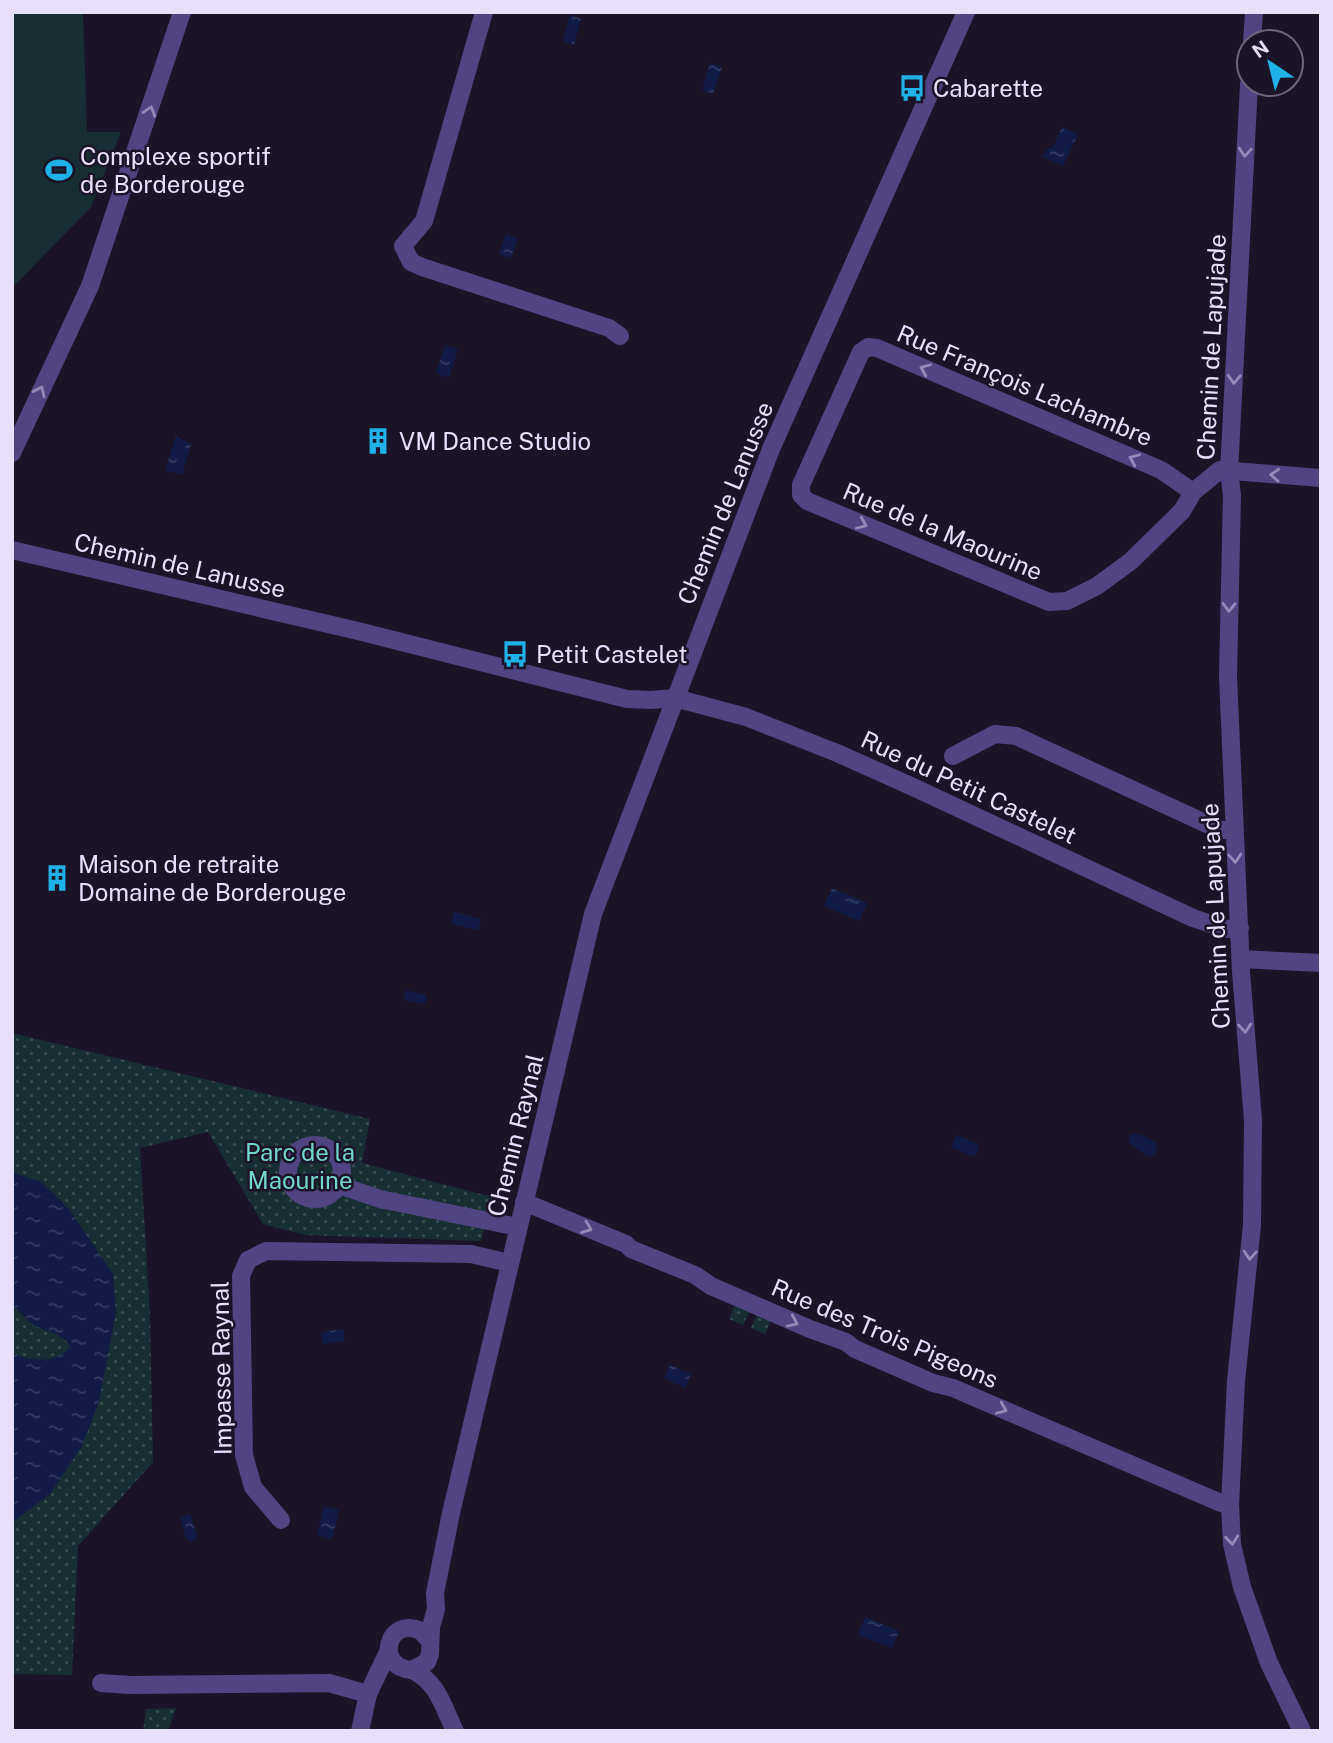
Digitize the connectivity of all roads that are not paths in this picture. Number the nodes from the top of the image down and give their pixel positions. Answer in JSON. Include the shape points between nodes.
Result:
{"nodes":[{"id":1,"x":182,"y":12,"type":"edge"},
{"id":2,"x":484,"y":12,"type":"edge"},
{"id":3,"x":966,"y":12,"type":"edge"},
{"id":4,"x":1248,"y":98,"type":"edge"},
{"id":5,"x":620,"y":336,"type":"dead end"},
{"id":6,"x":12,"y":453,"type":"edge"},
{"id":7,"x":1229,"y":472,"type":"junction"},
{"id":8,"x":1321,"y":478,"type":"edge"},
{"id":9,"x":1193,"y":492,"type":"junction"},
{"id":10,"x":801,"y":495,"type":"joint"},
{"id":11,"x":12,"y":550,"type":"edge"},
{"id":12,"x":675,"y":698,"type":"junction"},
{"id":13,"x":953,"y":756,"type":"dead end"},
{"id":14,"x":1233,"y":830,"type":"junction"},
{"id":15,"x":1240,"y":928,"type":"junction"},
{"id":16,"x":1241,"y":959,"type":"junction"},
{"id":17,"x":1321,"y":963,"type":"edge"},
{"id":18,"x":339,"y":1185,"type":"dead end"},
{"id":19,"x":524,"y":1202,"type":"junction"},
{"id":20,"x":518,"y":1227,"type":"junction"},
{"id":21,"x":509,"y":1263,"type":"junction"},
{"id":22,"x":1230,"y":1505,"type":"junction"},
{"id":23,"x":281,"y":1520,"type":"dead end"},
{"id":24,"x":435,"y":1593,"type":"junction"},
{"id":25,"x":410,"y":1627,"type":"junction"},
{"id":26,"x":430,"y":1647,"type":"junction"},
{"id":27,"x":388,"y":1650,"type":"junction"},
{"id":28,"x":408,"y":1670,"type":"junction"},
{"id":29,"x":101,"y":1683,"type":"dead end"},
{"id":30,"x":368,"y":1694,"type":"junction"},
{"id":31,"x":444,"y":1704,"type":"junction"},
{"id":32,"x":360,"y":1731,"type":"edge"},
{"id":33,"x":455,"y":1731,"type":"edge"},
{"id":34,"x":1302,"y":1731,"type":"edge"}],
"edges":[{"from":6,"to":1,"type":"street","one_way":true,"via":[[90,286]]},
{"from":2,"to":5,"type":"street","via":[[424,221],[403,246],[411,262],[422,267],[609,328]]},
{"from":3,"to":12,"type":"street","name":"Chemin de Lanusse","via":[[771,449]]},
{"from":4,"to":7,"type":"street","name":"Chemin de Lapujade","one_way":true},
{"from":8,"to":7,"type":"street","one_way":true},
{"from":7,"to":9,"type":"street","name":"Rue de la Maourine","via":[[1220,470]]},
{"from":7,"to":14,"type":"street","name":"Chemin de Lapujade","one_way":true},
{"from":10,"to":9,"type":"street","name":"Rue de la Maourine","one_way":true,"via":[[1010,586],[1049,601],[1067,601],[1131,561],[1182,511]]},
{"from":9,"to":10,"type":"street","name":"Rue François Lachambre","one_way":true,"via":[[1161,470],[868,347],[861,352]]},
{"from":11,"to":12,"type":"street","name":"Chemin de Lanusse","via":[[627,699]]},
{"from":12,"to":15,"type":"street","name":"Rue du Petit Castelet","via":[[746,717],[837,753],[1193,918],[1226,929]]},
{"from":12,"to":19,"type":"street","name":"Chemin Raynal","via":[[593,914]]},
{"from":13,"to":14,"type":"street","via":[[995,734],[1016,736],[1220,830]]},
{"from":14,"to":15,"type":"street","name":"Chemin de Lapujade","one_way":true},
{"from":15,"to":16,"type":"street","name":"Chemin de Lapujade"},
{"from":16,"to":17,"type":"street"},
{"from":16,"to":22,"type":"street","name":"Chemin de Lapujade","one_way":true,"via":[[1253,1120],[1252,1225],[1236,1381]]},
{"from":18,"to":20,"type":"street","via":[[380,1199]]},
{"from":19,"to":20,"type":"street","name":"Chemin Raynal"},
{"from":19,"to":22,"type":"street","name":"Rue des Trois Pigeons","one_way":true,"via":[[855,1349]]},
{"from":20,"to":21,"type":"street","name":"Chemin Raynal"},
{"from":21,"to":23,"type":"street","name":"Impasse Raynal","via":[[471,1254],[267,1251],[248,1260],[241,1276],[244,1455],[253,1487]]},
{"from":21,"to":24,"type":"street","name":"Chemin Raynal"},
{"from":22,"to":34,"type":"street","name":"Chemin de Lapujade","one_way":true,"via":[[1232,1544],[1242,1587],[1269,1662]]},
{"from":24,"to":25,"type":"street","name":"Chemin Raynal"},
{"from":24,"to":26,"type":"street","name":"Chemin Raynal"},
{"from":25,"to":26,"type":"street","via":[[421,1631]]},
{"from":25,"to":27,"type":"street","via":[[392,1636]]},
{"from":26,"to":28,"type":"street","via":[[427,1662]]},
{"from":26,"to":31,"type":"street"},
{"from":27,"to":28,"type":"street","via":[[394,1662]]},
{"from":27,"to":30,"type":"street"},
{"from":28,"to":30,"type":"street","via":[[381,1681]]},
{"from":28,"to":31,"type":"street","via":[[423,1675]]},
{"from":29,"to":30,"type":"street","via":[[329,1683]]},
{"from":30,"to":32,"type":"street"},
{"from":31,"to":33,"type":"street"}]}
